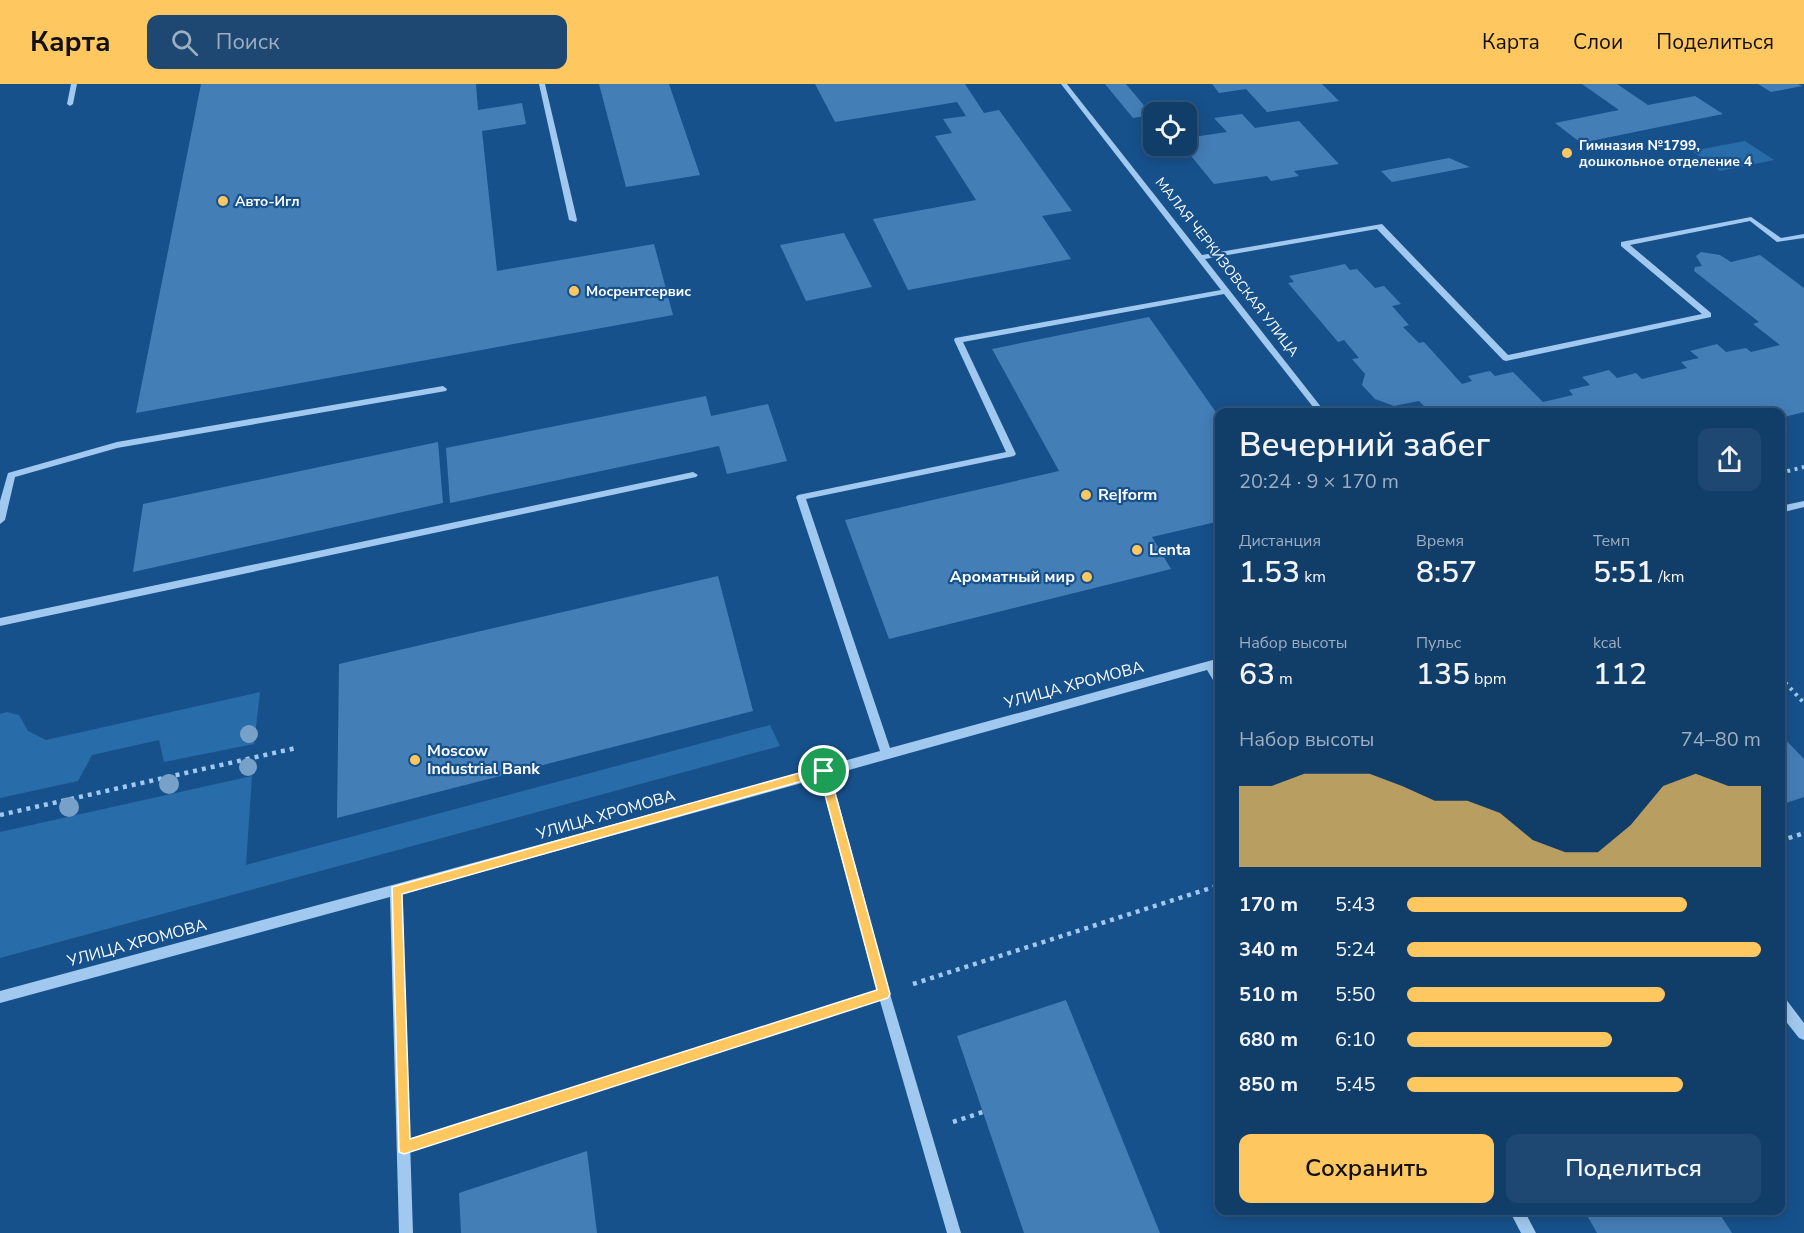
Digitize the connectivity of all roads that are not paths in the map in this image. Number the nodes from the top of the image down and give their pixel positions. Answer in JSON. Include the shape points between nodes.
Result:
{"nodes":[{"id":1,"x":74,"y":84,"type":"edge"},
{"id":2,"x":542,"y":84,"type":"edge"},
{"id":3,"x":1064,"y":84,"type":"edge"},
{"id":4,"x":70,"y":104,"type":"dead end"},
{"id":5,"x":573,"y":220,"type":"dead end"},
{"id":6,"x":1804,"y":236,"type":"edge"},
{"id":7,"x":1200,"y":258,"type":"junction"},
{"id":8,"x":1227,"y":291,"type":"junction"},
{"id":9,"x":443,"y":389,"type":"dead end"},
{"id":10,"x":1318,"y":408,"type":"edge"},
{"id":11,"x":693,"y":475,"type":"dead end"},
{"id":12,"x":1804,"y":504,"type":"edge"},
{"id":13,"x":1785,"y":509,"type":"edge"},
{"id":14,"x":0,"y":520,"type":"edge"},
{"id":15,"x":0,"y":622,"type":"edge"},
{"id":16,"x":1214,"y":663,"type":"edge"},
{"id":17,"x":886,"y":753,"type":"junction"},
{"id":18,"x":824,"y":771,"type":"junction"},
{"id":19,"x":396,"y":890,"type":"junction"},
{"id":20,"x":0,"y":997,"type":"edge"},
{"id":21,"x":1785,"y":1009,"type":"edge"},
{"id":22,"x":1804,"y":1033,"type":"edge"},
{"id":23,"x":1519,"y":1215,"type":"edge"},
{"id":24,"x":406,"y":1233,"type":"edge"},
{"id":25,"x":954,"y":1233,"type":"edge"},
{"id":26,"x":1529,"y":1233,"type":"edge"}],
"edges":[{"from":1,"to":4,"type":"street"},
{"from":2,"to":5,"type":"street"},
{"from":3,"to":7,"type":"street","name":"МАЛАЯ ЧЕРКИЗОВСКАЯ УЛИЦА"},
{"from":6,"to":7,"type":"street","via":[[1780,240],[1751,219],[1624,244],[1708,315],[1506,358],[1379,226]]},
{"from":7,"to":8,"type":"street","name":"МАЛАЯ ЧЕРКИЗОВСКАЯ УЛИЦА"},
{"from":8,"to":10,"type":"street","name":"МАЛАЯ ЧЕРКИЗОВСКАЯ УЛИЦА"},
{"from":8,"to":17,"type":"street","via":[[958,340],[1011,454],[801,497]]},
{"from":9,"to":14,"type":"street","via":[[117,445],[11,475]]},
{"from":11,"to":15,"type":"street"},
{"from":12,"to":13,"type":"street"},
{"from":16,"to":17,"type":"street","name":"УЛИЦА ХРОМОВА"},
{"from":17,"to":18,"type":"street","name":"УЛИЦА ХРОМОВА"},
{"from":18,"to":19,"type":"street","name":"УЛИЦА ХРОМОВА"},
{"from":18,"to":25,"type":"street"},
{"from":19,"to":20,"type":"street","name":"УЛИЦА ХРОМОВА"},
{"from":19,"to":24,"type":"street"},
{"from":21,"to":22,"type":"street"},
{"from":23,"to":26,"type":"street"}]}
